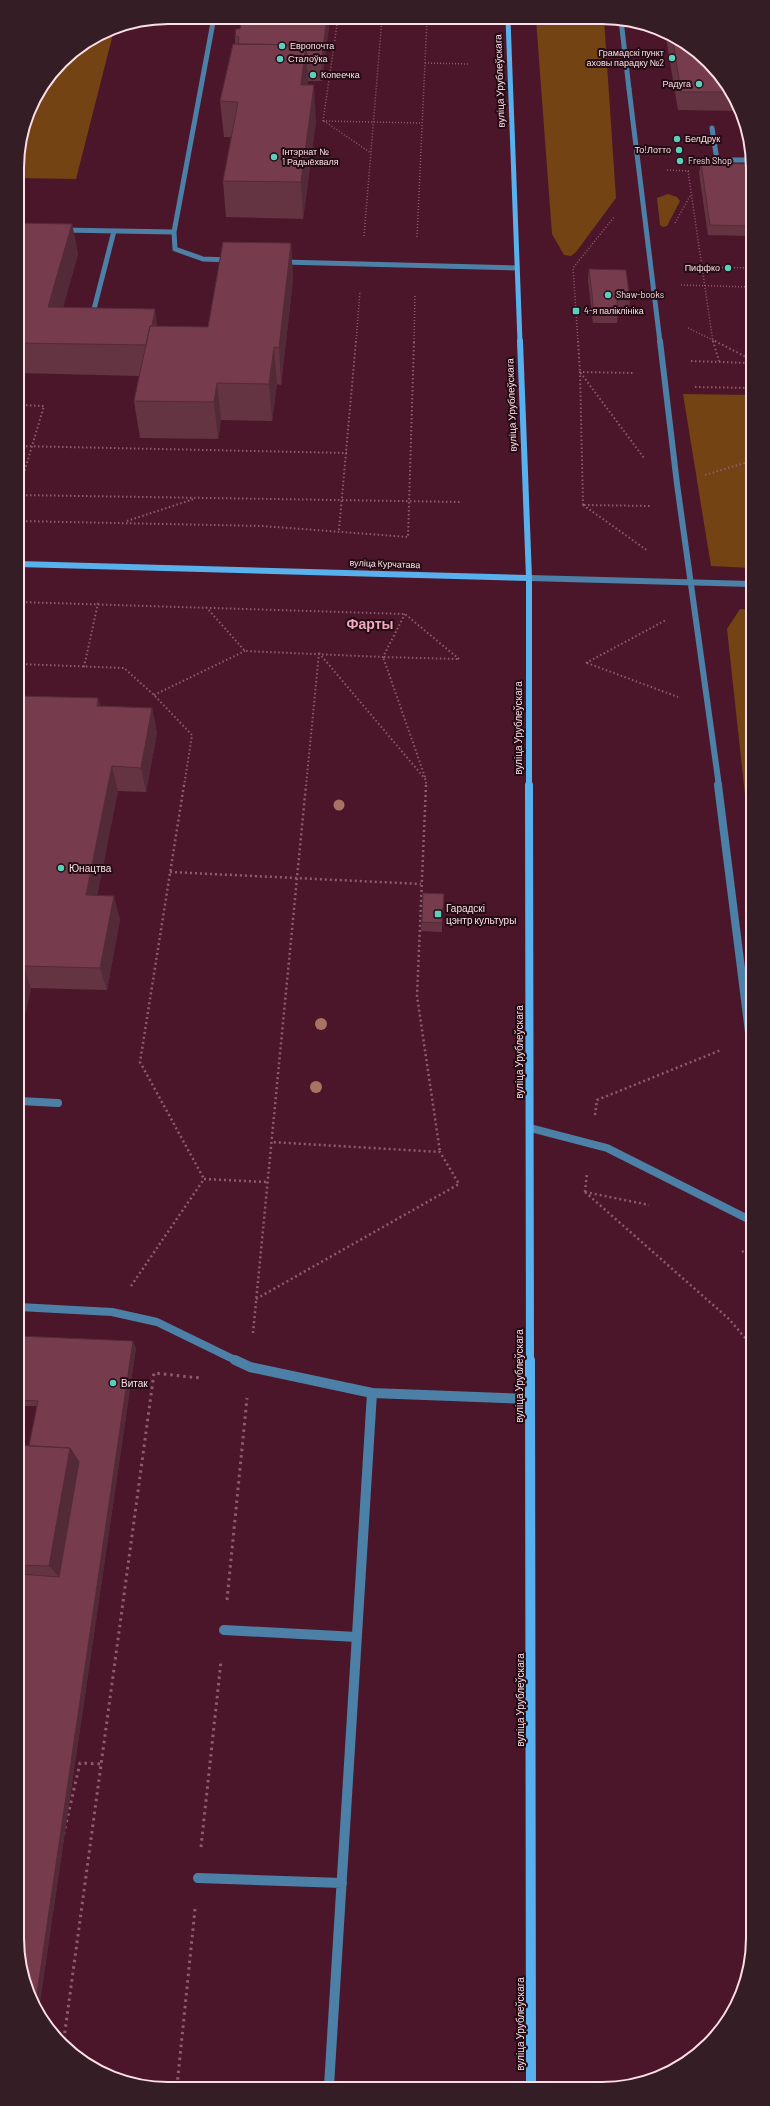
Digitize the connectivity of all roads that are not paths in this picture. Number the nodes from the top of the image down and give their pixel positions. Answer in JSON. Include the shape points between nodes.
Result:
{"nodes":[{"id":1,"x":213,"y":24,"type":"edge"},
{"id":2,"x":508,"y":24,"type":"edge"},
{"id":3,"x":622,"y":25,"type":"edge"},
{"id":4,"x":712,"y":128,"type":"dead end"},
{"id":5,"x":746,"y":160,"type":"edge"},
{"id":6,"x":54,"y":230,"type":"edge"},
{"id":7,"x":114,"y":231,"type":"junction"},
{"id":8,"x":174,"y":232,"type":"junction"},
{"id":9,"x":235,"y":260,"type":"edge"},
{"id":10,"x":275,"y":261,"type":"edge"},
{"id":11,"x":517,"y":268,"type":"junction"},
{"id":12,"x":92,"y":318,"type":"edge"},
{"id":13,"x":24,"y":564,"type":"edge"},
{"id":14,"x":529,"y":578,"type":"junction"},
{"id":15,"x":691,"y":582,"type":"junction"},
{"id":16,"x":746,"y":584,"type":"edge"},
{"id":17,"x":746,"y":1006,"type":"edge"},
{"id":18,"x":24,"y":1102,"type":"edge"},
{"id":19,"x":58,"y":1103,"type":"dead end"},
{"id":20,"x":530,"y":1128,"type":"junction"},
{"id":21,"x":746,"y":1218,"type":"edge"},
{"id":22,"x":24,"y":1307,"type":"edge"},
{"id":23,"x":372,"y":1393,"type":"junction"},
{"id":24,"x":530,"y":1399,"type":"junction"},
{"id":25,"x":224,"y":1630,"type":"road end"},
{"id":26,"x":357,"y":1637,"type":"junction"},
{"id":27,"x":198,"y":1878,"type":"road end"},
{"id":28,"x":342,"y":1883,"type":"junction"},
{"id":29,"x":330,"y":2082,"type":"edge"},
{"id":30,"x":531,"y":2082,"type":"edge"}],
"edges":[{"from":1,"to":8,"type":"street"},
{"from":2,"to":11,"type":"main road","name":"вуліца Урублеўскага"},
{"from":3,"to":15,"type":"street"},
{"from":4,"to":5,"type":"street","via":[[717,160]]},
{"from":6,"to":7,"type":"street"},
{"from":7,"to":8,"type":"street"},
{"from":7,"to":12,"type":"street"},
{"from":8,"to":9,"type":"street","via":[[175,249],[203,260]]},
{"from":10,"to":11,"type":"street"},
{"from":11,"to":14,"type":"main road","name":"вуліца Урублеўскага"},
{"from":13,"to":14,"type":"main road","name":"вуліца Курчатава"},
{"from":14,"to":15,"type":"street","name":"вуліца Курчатава"},
{"from":14,"to":20,"type":"main road","name":"вуліца Урублеўскага"},
{"from":15,"to":16,"type":"street","name":"вуліца Курчатава"},
{"from":15,"to":17,"type":"street"},
{"from":18,"to":19,"type":"street"},
{"from":20,"to":21,"type":"street","via":[[607,1148]]},
{"from":20,"to":24,"type":"main road","name":"вуліца Урублеўскага"},
{"from":22,"to":23,"type":"street","via":[[112,1312],[157,1322],[250,1367]]},
{"from":23,"to":24,"type":"street"},
{"from":23,"to":26,"type":"street"},
{"from":24,"to":30,"type":"main road","name":"вуліца Урублеўскага"},
{"from":25,"to":26,"type":"street"},
{"from":26,"to":28,"type":"street"},
{"from":27,"to":28,"type":"street"},
{"from":28,"to":29,"type":"street"}]}
